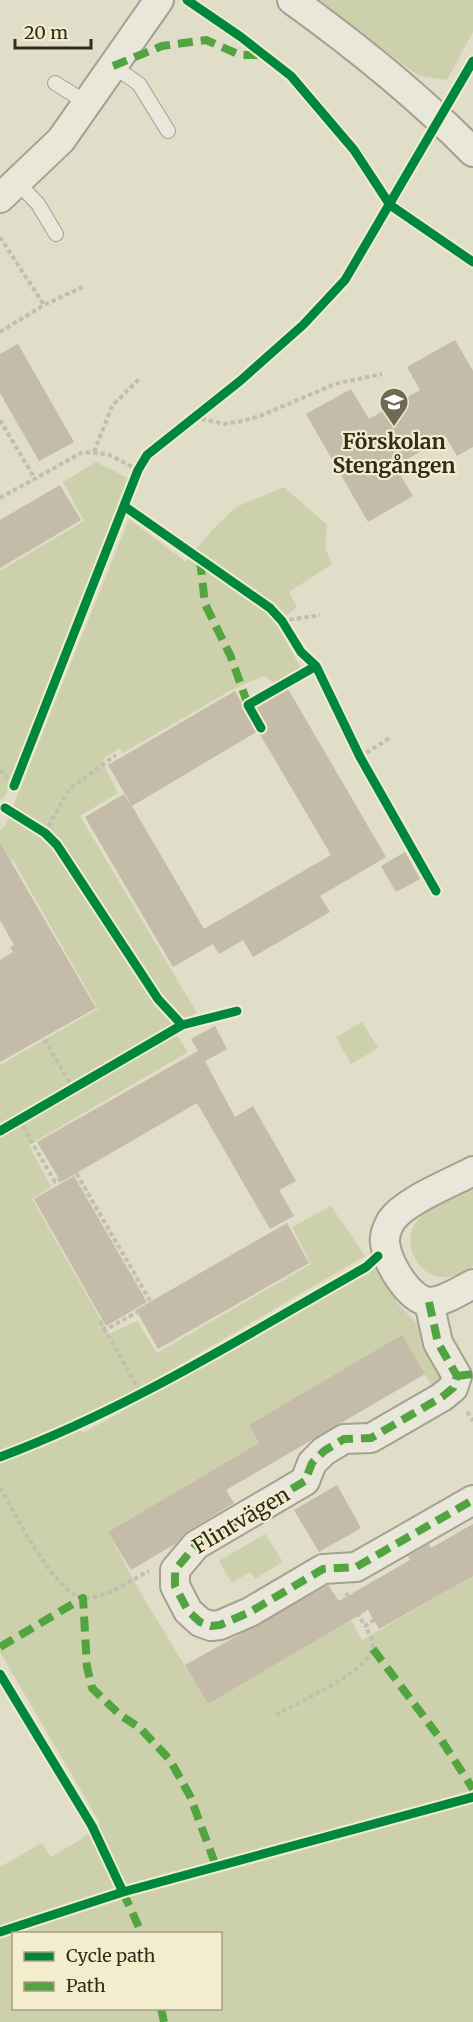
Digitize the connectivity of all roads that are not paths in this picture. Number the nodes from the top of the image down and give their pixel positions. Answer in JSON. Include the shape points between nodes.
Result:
{"nodes":[{"id":1,"x":159,"y":0,"type":"edge"},
{"id":2,"x":292,"y":0,"type":"edge"},
{"id":3,"x":113,"y":66,"type":"junction"},
{"id":4,"x":55,"y":83,"type":"dead end"},
{"id":5,"x":87,"y":103,"type":"junction"},
{"id":6,"x":168,"y":131,"type":"dead end"},
{"id":7,"x":473,"y":152,"type":"edge"},
{"id":8,"x":9,"y":190,"type":"edge"},
{"id":9,"x":56,"y":234,"type":"dead end"},
{"id":10,"x":473,"y":1171,"type":"edge"},
{"id":11,"x":473,"y":1284,"type":"edge"},
{"id":12,"x":429,"y":1302,"type":"junction"},
{"id":13,"x":465,"y":1375,"type":"edge"},
{"id":14,"x":473,"y":1500,"type":"edge"}],
"edges":[{"from":1,"to":3,"type":"street"},
{"from":2,"to":7,"type":"street","via":[[371,60]]},
{"from":3,"to":5,"type":"street"},
{"from":3,"to":6,"type":"lane","via":[[139,84]]},
{"from":4,"to":5,"type":"lane"},
{"from":5,"to":8,"type":"street","via":[[61,140]]},
{"from":8,"to":9,"type":"lane","via":[[38,204]]},
{"from":10,"to":12,"type":"street","via":[[404,1209],[385,1234],[386,1248],[404,1282],[417,1298]]},
{"from":11,"to":12,"type":"street"},
{"from":12,"to":13,"type":"street","name":"Flintvägen","via":[[438,1343]]},
{"from":13,"to":14,"type":"street","name":"Flintvägen","via":[[442,1397],[371,1438],[344,1439],[324,1451],[312,1463],[305,1481],[196,1545],[175,1570],[175,1586],[194,1617],[211,1626],[220,1625],[323,1569],[356,1567]]}]}
